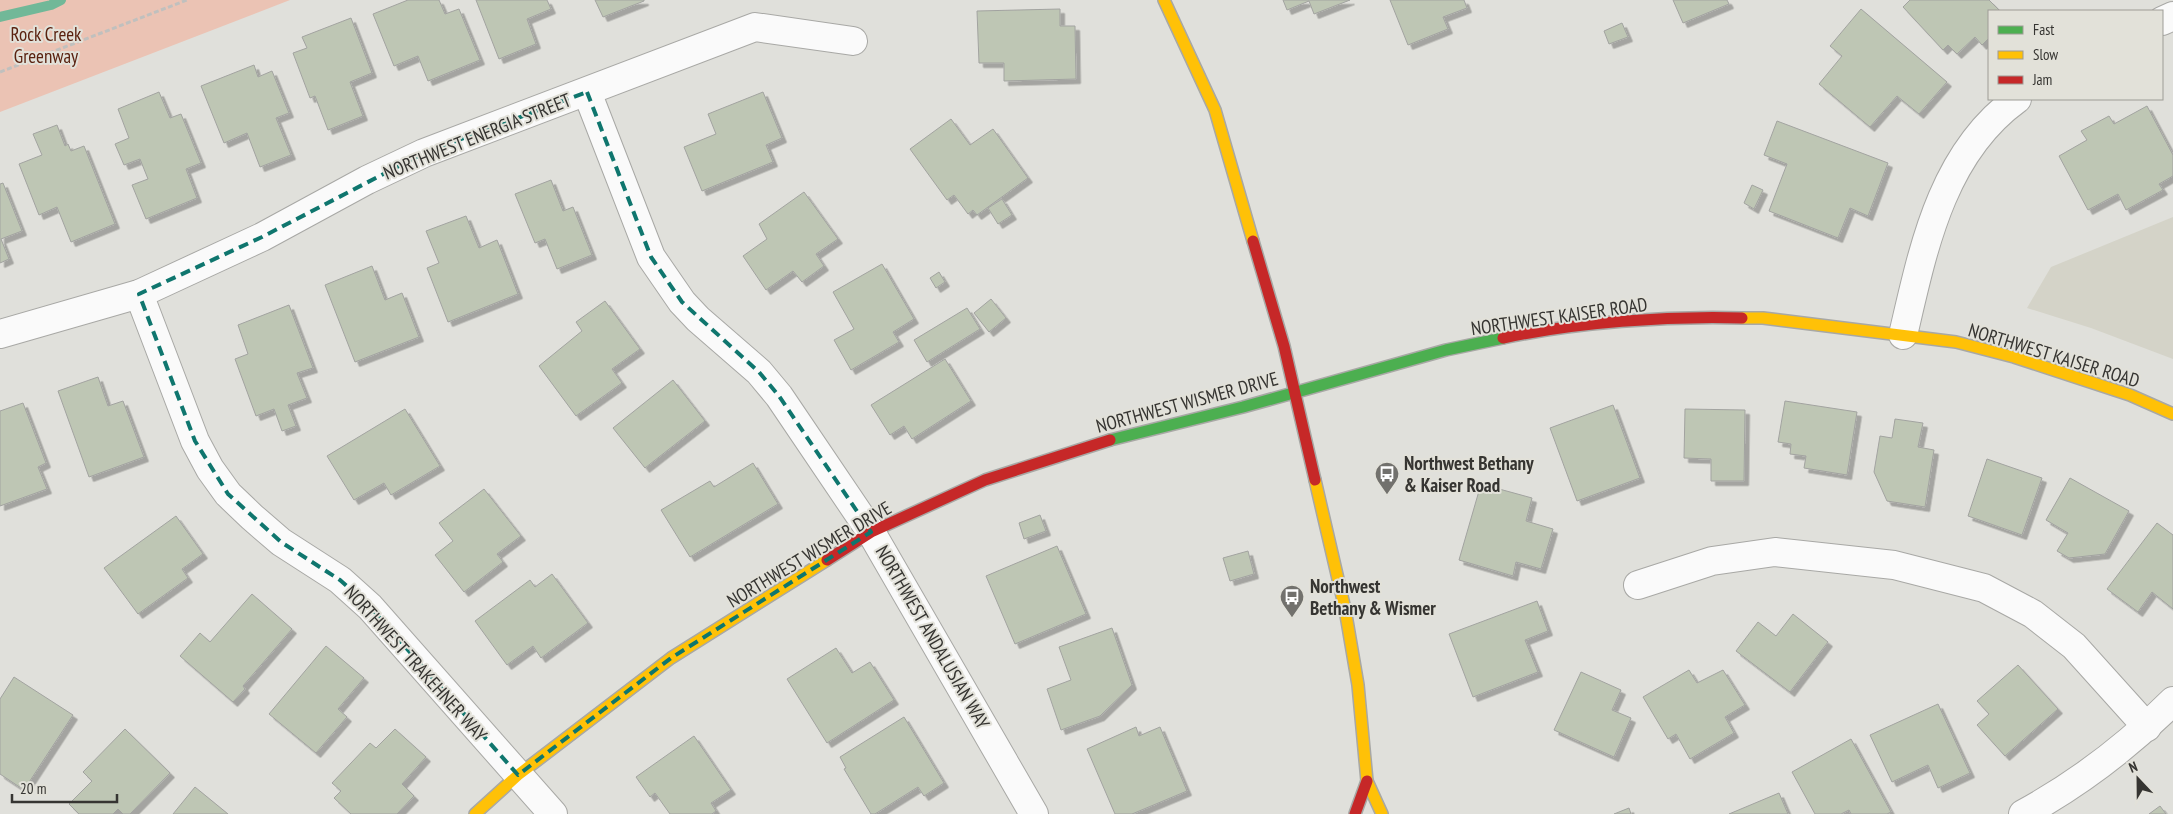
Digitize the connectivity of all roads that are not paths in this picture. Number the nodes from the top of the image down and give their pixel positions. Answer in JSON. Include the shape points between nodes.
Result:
{"nodes":[{"id":1,"x":1164,"y":0,"type":"edge"},
{"id":2,"x":853,"y":41,"type":"dead end"},
{"id":3,"x":587,"y":92,"type":"junction"},
{"id":4,"x":2016,"y":100,"type":"edge"},
{"id":5,"x":139,"y":294,"type":"junction"},
{"id":6,"x":0,"y":334,"type":"edge"},
{"id":7,"x":1903,"y":335,"type":"junction"},
{"id":8,"x":1295,"y":392,"type":"junction"},
{"id":9,"x":2173,"y":414,"type":"edge"},
{"id":10,"x":872,"y":532,"type":"junction"},
{"id":11,"x":1638,"y":585,"type":"dead end"},
{"id":12,"x":2173,"y":702,"type":"edge"},
{"id":13,"x":2147,"y":727,"type":"junction"},
{"id":14,"x":518,"y":775,"type":"junction"},
{"id":15,"x":1368,"y":781,"type":"junction"},
{"id":16,"x":476,"y":814,"type":"edge"},
{"id":17,"x":553,"y":814,"type":"edge"},
{"id":18,"x":1034,"y":814,"type":"edge"},
{"id":19,"x":1355,"y":814,"type":"edge"},
{"id":20,"x":1382,"y":814,"type":"edge"},
{"id":21,"x":2023,"y":814,"type":"edge"}],
"edges":[{"from":1,"to":8,"type":"main road","via":[[1214,110]]},
{"from":2,"to":3,"type":"street","name":"NORTHWEST ENERGIA STREET","via":[[755,27]]},
{"from":3,"to":5,"type":"street","name":"NORTHWEST ENERGIA STREET","via":[[424,153],[262,237]]},
{"from":3,"to":10,"type":"street","name":"NORTHWEST ANDALUSIAN WAY","via":[[656,265],[698,319],[759,372],[779,396]]},
{"from":4,"to":7,"type":"street","via":[[1988,125],[1963,157],[1934,214]]},
{"from":5,"to":6,"type":"street","name":"NORTHWEST ENERGIA STREET"},
{"from":5,"to":14,"type":"street","name":"NORTHWEST TRAKEHNER WAY","via":[[195,441],[228,494],[281,542],[340,580],[370,607]]},
{"from":7,"to":8,"type":"main road","name":"NORTHWEST KAISER ROAD","via":[[1763,318],[1590,325],[1522,334],[1446,350]]},
{"from":7,"to":9,"type":"main road","name":"NORTHWEST KAISER ROAD","via":[[1956,342],[2014,357],[2130,395]]},
{"from":8,"to":10,"type":"main road","name":"NORTHWEST WISMER DRIVE","via":[[1040,461],[985,480]]},
{"from":8,"to":15,"type":"main road","via":[[1345,610],[1358,686]]},
{"from":10,"to":14,"type":"main road","name":"NORTHWEST WISMER DRIVE","via":[[671,658]]},
{"from":10,"to":18,"type":"street","name":"NORTHWEST ANDALUSIAN WAY"},
{"from":11,"to":13,"type":"street","via":[[1712,561],[1775,552],[1894,565],[1984,588],[2033,614],[2074,646]]},
{"from":12,"to":13,"type":"street"},
{"from":13,"to":21,"type":"street","via":[[2099,766]]},
{"from":14,"to":16,"type":"main road","name":"NORTHWEST WISMER DRIVE"},
{"from":14,"to":17,"type":"street","name":"NORTHWEST TRAKEHNER WAY"},
{"from":15,"to":19,"type":"main road"},
{"from":15,"to":20,"type":"main road"}]}
